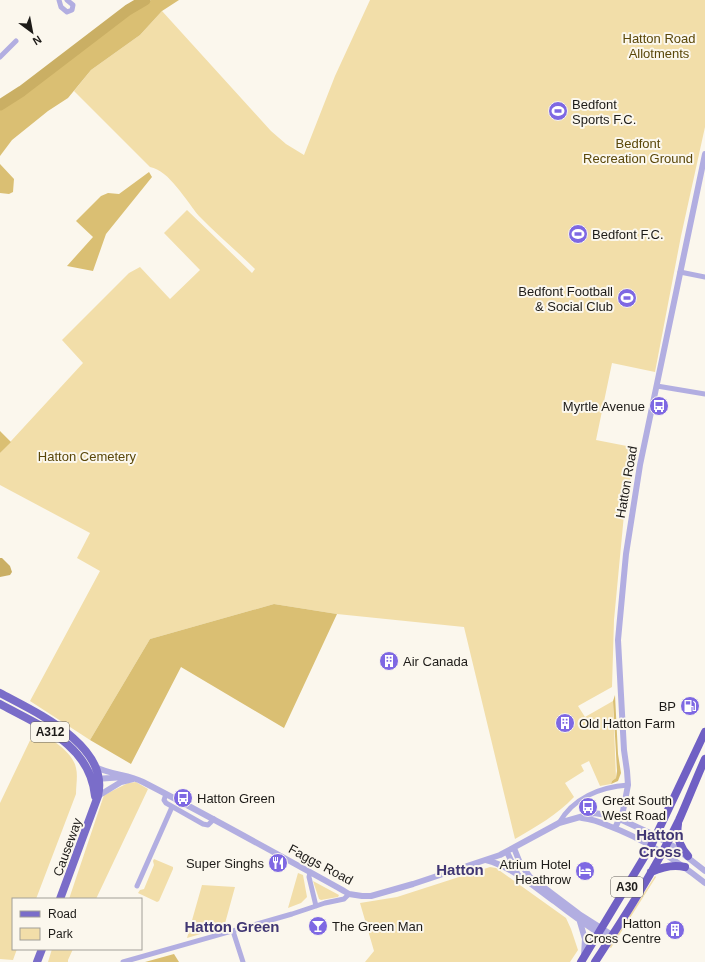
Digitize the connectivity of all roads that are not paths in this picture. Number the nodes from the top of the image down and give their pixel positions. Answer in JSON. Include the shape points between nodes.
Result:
{"nodes":[{"id":1,"x":59,"y":0,"type":"edge"},
{"id":2,"x":67,"y":0,"type":"edge"},
{"id":3,"x":16,"y":41,"type":"dead end"},
{"id":4,"x":0,"y":57,"type":"edge"},
{"id":5,"x":705,"y":154,"type":"edge"},
{"id":6,"x":680,"y":272,"type":"junction"},
{"id":7,"x":705,"y":277,"type":"edge"},
{"id":8,"x":657,"y":386,"type":"junction"},
{"id":9,"x":705,"y":394,"type":"edge"},
{"id":10,"x":0,"y":693,"type":"edge"},
{"id":11,"x":0,"y":704,"type":"edge"},
{"id":12,"x":705,"y":732,"type":"edge"},
{"id":13,"x":705,"y":759,"type":"edge"},
{"id":14,"x":94,"y":766,"type":"junction"},
{"id":15,"x":128,"y":776,"type":"junction"},
{"id":16,"x":135,"y":778,"type":"junction"},
{"id":17,"x":95,"y":779,"type":"junction"},
{"id":18,"x":628,"y":785,"type":"junction"},
{"id":19,"x":166,"y":794,"type":"junction"},
{"id":20,"x":96,"y":799,"type":"junction"},
{"id":21,"x":172,"y":807,"type":"junction"},
{"id":22,"x":578,"y":818,"type":"junction"},
{"id":23,"x":214,"y":819,"type":"junction"},
{"id":24,"x":620,"y":819,"type":"junction"},
{"id":25,"x":679,"y":820,"type":"junction"},
{"id":26,"x":559,"y":823,"type":"junction"},
{"id":27,"x":615,"y":828,"type":"junction"},
{"id":28,"x":656,"y":836,"type":"junction"},
{"id":29,"x":648,"y":844,"type":"junction"},
{"id":30,"x":670,"y":844,"type":"junction"},
{"id":31,"x":514,"y":848,"type":"junction"},
{"id":32,"x":507,"y":852,"type":"junction"},
{"id":33,"x":665,"y":854,"type":"junction"},
{"id":34,"x":688,"y":856,"type":"junction"},
{"id":35,"x":486,"y":860,"type":"junction"},
{"id":36,"x":685,"y":867,"type":"junction"},
{"id":37,"x":705,"y":871,"type":"edge"},
{"id":38,"x":310,"y":872,"type":"junction"},
{"id":39,"x":651,"y":872,"type":"junction"},
{"id":40,"x":518,"y":874,"type":"junction"},
{"id":41,"x":705,"y":883,"type":"edge"},
{"id":42,"x":136,"y":886,"type":"dead end"},
{"id":43,"x":349,"y":894,"type":"junction"},
{"id":44,"x":60,"y":898,"type":"edge"},
{"id":45,"x":316,"y":906,"type":"junction"},
{"id":46,"x":580,"y":922,"type":"junction"},
{"id":47,"x":597,"y":930,"type":"junction"},
{"id":48,"x":233,"y":931,"type":"junction"},
{"id":49,"x":611,"y":938,"type":"junction"},
{"id":50,"x":42,"y":950,"type":"edge"},
{"id":51,"x":582,"y":959,"type":"edge"},
{"id":52,"x":37,"y":962,"type":"edge"},
{"id":53,"x":123,"y":962,"type":"edge"},
{"id":54,"x":243,"y":962,"type":"edge"},
{"id":55,"x":595,"y":962,"type":"edge"}],
"edges":[{"from":1,"to":2,"type":"street","via":[[61,7],[67,12],[72,10],[73,5]]},
{"from":3,"to":4,"type":"street"},
{"from":5,"to":6,"type":"street","name":"Hatton Road"},
{"from":6,"to":7,"type":"street"},
{"from":6,"to":8,"type":"street","name":"Hatton Road"},
{"from":8,"to":9,"type":"street"},
{"from":8,"to":18,"type":"street","name":"Hatton Road","via":[[631,514],[618,640]]},
{"from":10,"to":14,"type":"main road","number":"A312","via":[[64,730],[84,750]]},
{"from":11,"to":17,"type":"main road","number":"A312","via":[[63,739]]},
{"from":12,"to":28,"type":"highway","number":"A30"},
{"from":13,"to":25,"type":"highway","number":"A30"},
{"from":14,"to":15,"type":"street","name":"Faggs Road"},
{"from":14,"to":17,"type":"main road","name":"Causeway","number":"A312"},
{"from":15,"to":16,"type":"street","name":"Faggs Road"},
{"from":15,"to":17,"type":"street"},
{"from":16,"to":19,"type":"street","name":"Faggs Road"},
{"from":16,"to":20,"type":"street","via":[[121,782]]},
{"from":17,"to":20,"type":"main road","name":"Causeway","number":"A312"},
{"from":18,"to":24,"type":"street","name":"Hatton Road"},
{"from":18,"to":26,"type":"street","via":[[588,795],[569,809]]},
{"from":19,"to":21,"type":"street","via":[[164,801]]},
{"from":19,"to":23,"type":"street","name":"Faggs Road"},
{"from":20,"to":44,"type":"main road","name":"Causeway","number":"A312"},
{"from":21,"to":23,"type":"street","via":[[204,824],[208,825]]},
{"from":21,"to":42,"type":"street"},
{"from":22,"to":24,"type":"street","name":"Faggs Road","via":[[594,813]]},
{"from":22,"to":26,"type":"street","name":"Faggs Road"},
{"from":22,"to":27,"type":"street","name":"Faggs Road"},
{"from":23,"to":38,"type":"street","name":"Faggs Road"},
{"from":24,"to":27,"type":"street","name":"Hatton Road"},
{"from":24,"to":28,"type":"street","name":"Faggs Road"},
{"from":25,"to":30,"type":"highway","number":"A30"},
{"from":25,"to":34,"type":"highway","via":[[678,838],[682,850]]},
{"from":26,"to":31,"type":"street","name":"Faggs Road"},
{"from":27,"to":29,"type":"street","name":"Faggs Road"},
{"from":28,"to":29,"type":"highway","number":"A30"},
{"from":28,"to":30,"type":"street","name":"Faggs Road"},
{"from":29,"to":33,"type":"street","name":"Faggs Road"},
{"from":29,"to":47,"type":"highway","number":"A30"},
{"from":30,"to":33,"type":"highway","number":"A30"},
{"from":30,"to":34,"type":"street","name":"Faggs Road"},
{"from":31,"to":32,"type":"street","name":"Faggs Road"},
{"from":31,"to":47,"type":"street","via":[[530,877]]},
{"from":32,"to":35,"type":"street","name":"Faggs Road"},
{"from":32,"to":40,"type":"street"},
{"from":33,"to":36,"type":"street","name":"Faggs Road"},
{"from":33,"to":39,"type":"highway","number":"A30"},
{"from":34,"to":37,"type":"street","name":"Faggs Road"},
{"from":35,"to":40,"type":"street"},
{"from":35,"to":43,"type":"street","name":"Faggs Road","via":[[380,894]]},
{"from":36,"to":39,"type":"highway","via":[[670,866]]},
{"from":36,"to":41,"type":"street","name":"Faggs Road"},
{"from":38,"to":43,"type":"street","name":"Faggs Road"},
{"from":38,"to":45,"type":"street"},
{"from":39,"to":49,"type":"highway","number":"A30"},
{"from":40,"to":46,"type":"street"},
{"from":43,"to":45,"type":"street","via":[[344,899]]},
{"from":45,"to":48,"type":"street"},
{"from":46,"to":47,"type":"street"},
{"from":46,"to":51,"type":"street","via":[[585,939]]},
{"from":47,"to":49,"type":"street"},
{"from":47,"to":51,"type":"highway","number":"A30"},
{"from":48,"to":53,"type":"street"},
{"from":48,"to":54,"type":"street"},
{"from":49,"to":55,"type":"highway","number":"A30"},
{"from":50,"to":52,"type":"main road"}]}
